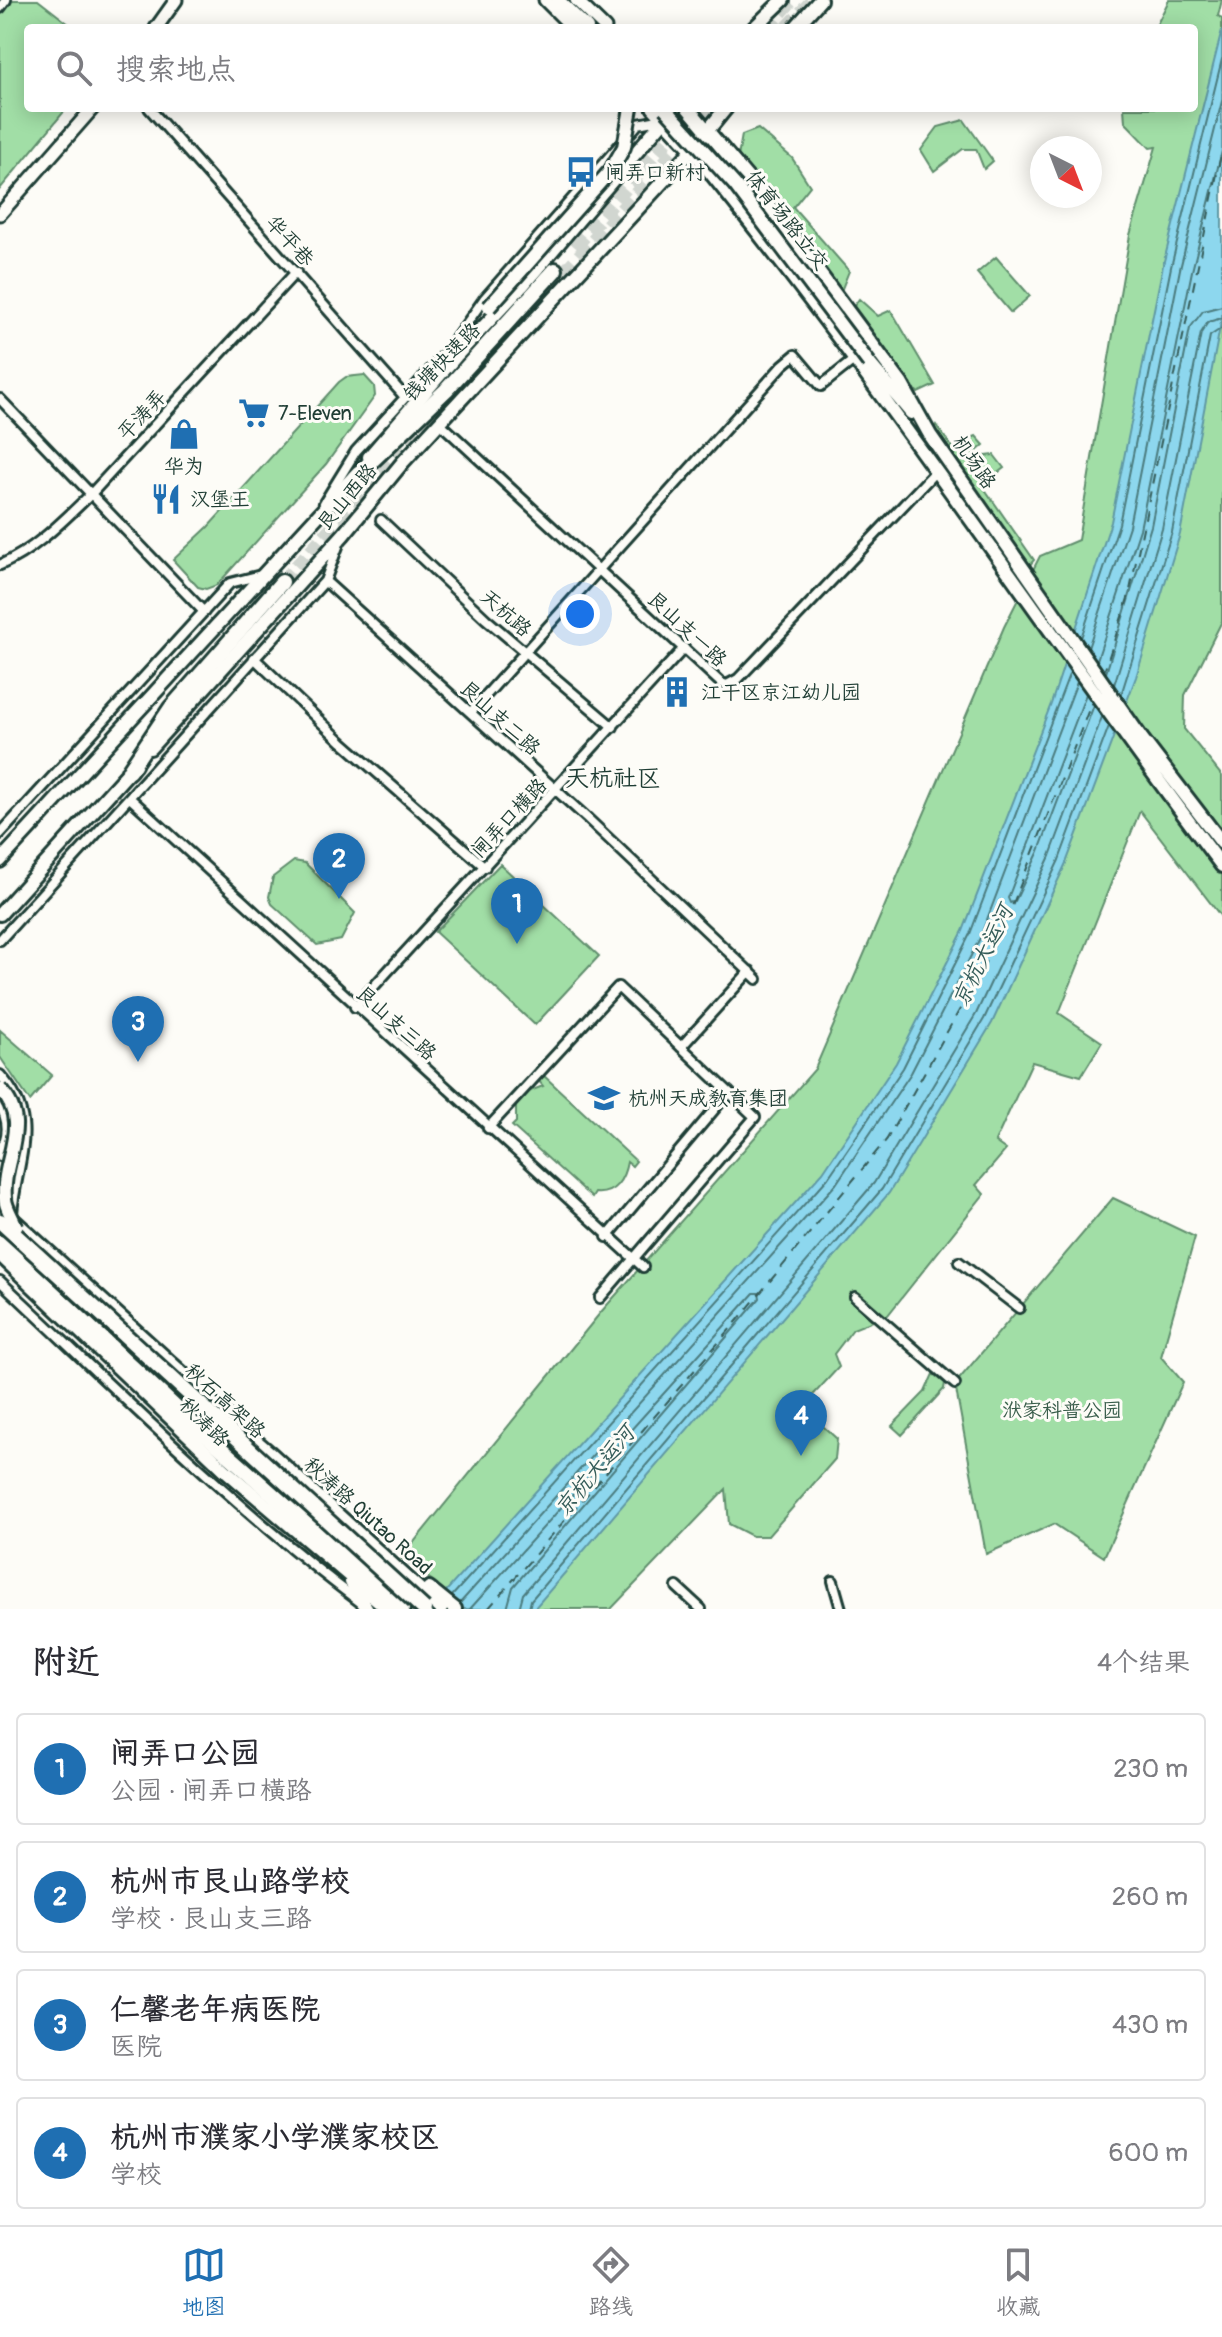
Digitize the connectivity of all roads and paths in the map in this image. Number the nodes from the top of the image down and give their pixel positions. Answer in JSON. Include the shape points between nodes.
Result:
{"nodes":[{"id":1,"x":6,"y":0,"type":"edge"},
{"id":2,"x":176,"y":0,"type":"edge"},
{"id":3,"x":545,"y":0,"type":"edge"},
{"id":4,"x":558,"y":0,"type":"edge"},
{"id":5,"x":576,"y":0,"type":"edge"},
{"id":6,"x":783,"y":0,"type":"edge"},
{"id":7,"x":820,"y":0,"type":"edge"},
{"id":8,"x":0,"y":8,"type":"edge"},
{"id":9,"x":159,"y":24,"type":"edge"},
{"id":10,"x":569,"y":24,"type":"edge"},
{"id":11,"x":583,"y":24,"type":"edge"},
{"id":12,"x":601,"y":24,"type":"edge"},
{"id":13,"x":758,"y":24,"type":"edge"},
{"id":14,"x":799,"y":24,"type":"edge"},
{"id":15,"x":89,"y":112,"type":"edge"},
{"id":16,"x":153,"y":112,"type":"edge"},
{"id":17,"x":630,"y":112,"type":"edge"},
{"id":18,"x":692,"y":112,"type":"edge"},
{"id":19,"x":723,"y":112,"type":"edge"},
{"id":20,"x":664,"y":113,"type":"edge"},
{"id":21,"x":708,"y":130,"type":"junction"},
{"id":22,"x":692,"y":150,"type":"junction"},
{"id":23,"x":0,"y":214,"type":"edge"},
{"id":24,"x":555,"y":270,"type":"dead end"},
{"id":25,"x":296,"y":272,"type":"junction"},
{"id":26,"x":456,"y":356,"type":"junction"},
{"id":27,"x":855,"y":359,"type":"junction"},
{"id":28,"x":869,"y":363,"type":"junction"},
{"id":29,"x":405,"y":397,"type":"junction"},
{"id":30,"x":0,"y":399,"type":"edge"},
{"id":31,"x":440,"y":423,"type":"junction"},
{"id":32,"x":930,"y":435,"type":"junction"},
{"id":33,"x":936,"y":466,"type":"junction"},
{"id":34,"x":354,"y":478,"type":"junction"},
{"id":35,"x":91,"y":494,"type":"junction"},
{"id":36,"x":314,"y":518,"type":"junction"},
{"id":37,"x":381,"y":520,"type":"dead end"},
{"id":38,"x":343,"y":535,"type":"junction"},
{"id":39,"x":0,"y":565,"type":"edge"},
{"id":40,"x":598,"y":569,"type":"junction"},
{"id":41,"x":262,"y":575,"type":"junction"},
{"id":42,"x":325,"y":581,"type":"junction"},
{"id":43,"x":282,"y":582,"type":"tunnel mouth"},
{"id":44,"x":204,"y":612,"type":"junction"},
{"id":45,"x":684,"y":648,"type":"junction"},
{"id":46,"x":525,"y":651,"type":"junction"},
{"id":47,"x":254,"y":658,"type":"junction"},
{"id":48,"x":471,"y":712,"type":"junction"},
{"id":49,"x":613,"y":727,"type":"junction"},
{"id":50,"x":1138,"y":744,"type":"junction"},
{"id":51,"x":129,"y":771,"type":"junction"},
{"id":52,"x":556,"y":790,"type":"junction"},
{"id":53,"x":131,"y":799,"type":"junction"},
{"id":54,"x":30,"y":829,"type":"junction"},
{"id":55,"x":0,"y":834,"type":"edge"},
{"id":56,"x":1222,"y":843,"type":"edge"},
{"id":57,"x":0,"y":849,"type":"edge"},
{"id":58,"x":0,"y":861,"type":"edge"},
{"id":59,"x":1222,"y":866,"type":"edge"},
{"id":60,"x":485,"y":867,"type":"junction"},
{"id":61,"x":0,"y":914,"type":"edge"},
{"id":62,"x":0,"y":940,"type":"edge"},
{"id":63,"x":750,"y":971,"type":"junction"},
{"id":64,"x":757,"y":979,"type":"dead end"},
{"id":65,"x":355,"y":1007,"type":"junction"},
{"id":66,"x":681,"y":1047,"type":"junction"},
{"id":67,"x":0,"y":1075,"type":"edge"},
{"id":68,"x":0,"y":1089,"type":"edge"},
{"id":69,"x":729,"y":1092,"type":"junction"},
{"id":70,"x":0,"y":1102,"type":"edge"},
{"id":71,"x":488,"y":1128,"type":"junction"},
{"id":72,"x":0,"y":1154,"type":"edge"},
{"id":73,"x":6,"y":1218,"type":"edge"},
{"id":74,"x":0,"y":1230,"type":"edge"},
{"id":75,"x":607,"y":1237,"type":"junction"},
{"id":76,"x":0,"y":1252,"type":"edge"},
{"id":77,"x":634,"y":1259,"type":"junction"},
{"id":78,"x":959,"y":1262,"type":"dead end"},
{"id":79,"x":643,"y":1267,"type":"dead end"},
{"id":80,"x":0,"y":1281,"type":"edge"},
{"id":81,"x":855,"y":1297,"type":"dead end"},
{"id":82,"x":600,"y":1298,"type":"dead end"},
{"id":83,"x":1019,"y":1308,"type":"dead end"},
{"id":84,"x":955,"y":1384,"type":"dead end"},
{"id":85,"x":269,"y":1452,"type":"joint"},
{"id":86,"x":224,"y":1469,"type":"junction"},
{"id":87,"x":245,"y":1505,"type":"junction"},
{"id":88,"x":409,"y":1580,"type":"junction"},
{"id":89,"x":833,"y":1581,"type":"dead end"},
{"id":90,"x":677,"y":1587,"type":"dead end"},
{"id":91,"x":368,"y":1604,"type":"edge"},
{"id":92,"x":388,"y":1609,"type":"edge"},
{"id":93,"x":402,"y":1609,"type":"edge"},
{"id":94,"x":424,"y":1609,"type":"edge"},
{"id":95,"x":441,"y":1609,"type":"edge"},
{"id":96,"x":455,"y":1609,"type":"edge"},
{"id":97,"x":701,"y":1609,"type":"edge"},
{"id":98,"x":841,"y":1609,"type":"edge"}],
"edges":[{"from":1,"to":8,"type":"street"},
{"from":2,"to":9,"type":"street"},
{"from":3,"to":10,"type":"street"},
{"from":4,"to":11,"type":"main road"},
{"from":5,"to":12,"type":"street"},
{"from":6,"to":13,"type":"main road"},
{"from":7,"to":14,"type":"main road"},
{"from":15,"to":23,"type":"street"},
{"from":16,"to":25,"type":"street","name":"华平巷"},
{"from":17,"to":26,"type":"main road","bridge":true,"via":[[624,147],[611,170],[489,307]]},
{"from":18,"to":21,"type":"main road","name":"机场路"},
{"from":19,"to":21,"type":"main road","name":"艮山西路"},
{"from":20,"to":22,"type":"street"},
{"from":20,"to":26,"type":"main road","name":"艮山西路","via":[[522,286]]},
{"from":20,"to":28,"type":"main road","name":"体育场路立交","bridge":true,"via":[[762,219]]},
{"from":20,"to":29,"type":"street","name":"艮山西路","via":[[638,124]]},
{"from":21,"to":22,"type":"main road","name":"艮山西路"},
{"from":21,"to":32,"type":"main road","name":"机场路","via":[[901,383]]},
{"from":22,"to":27,"type":"main road","name":"机场路"},
{"from":22,"to":31,"type":"main road","name":"艮山西路"},
{"from":24,"to":34,"type":"highway","name":"钱塘快速路","via":[[446,390]]},
{"from":25,"to":29,"type":"street","name":"华平巷"},
{"from":25,"to":35,"type":"street","name":"平涛弄"},
{"from":26,"to":34,"type":"main road","name":"艮山西路"},
{"from":27,"to":33,"type":"main road","name":"机场路"},
{"from":27,"to":40,"type":"street","via":[[821,386],[795,355]]},
{"from":28,"to":32,"type":"main road","name":"体育场路立交"},
{"from":28,"to":33,"type":"main road","name":"体育场路立交"},
{"from":29,"to":36,"type":"street","name":"艮山西路","via":[[356,451]]},
{"from":30,"to":35,"type":"street"},
{"from":31,"to":38,"type":"main road","name":"艮山西路"},
{"from":31,"to":40,"type":"street","name":"艮山支一路"},
{"from":32,"to":50,"type":"main road","name":"机场路","via":[[1054,610]]},
{"from":33,"to":45,"type":"street","name":"艮山支一路","via":[[738,679],[721,683]]},
{"from":33,"to":50,"type":"main road","name":"机场路","via":[[1042,619]]},
{"from":34,"to":36,"type":"main road","name":"艮山西路"},
{"from":35,"to":39,"type":"street","name":"平涛弄","via":[[63,521]]},
{"from":35,"to":44,"type":"street"},
{"from":36,"to":41,"type":"main road","name":"艮山西路"},
{"from":37,"to":46,"type":"street","name":"天杭路"},
{"from":38,"to":42,"type":"street"},
{"from":38,"to":51,"type":"main road","name":"艮山西路"},
{"from":40,"to":45,"type":"street","name":"艮山支一路"},
{"from":40,"to":46,"type":"street"},
{"from":41,"to":44,"type":"street","via":[[230,583]]},
{"from":41,"to":54,"type":"main road","name":"艮山西路"},
{"from":42,"to":47,"type":"street"},
{"from":42,"to":48,"type":"street","name":"艮山支二路"},
{"from":43,"to":51,"type":"highway","via":[[171,708]]},
{"from":44,"to":55,"type":"street"},
{"from":45,"to":49,"type":"street","name":"闸弄口横路"},
{"from":46,"to":48,"type":"street"},
{"from":46,"to":49,"type":"street","name":"天杭路"},
{"from":47,"to":53,"type":"street"},
{"from":47,"to":60,"type":"street"},
{"from":48,"to":52,"type":"street","name":"艮山支二路"},
{"from":49,"to":52,"type":"street","name":"闸弄口横路"},
{"from":50,"to":56,"type":"main road","name":"机场路"},
{"from":50,"to":59,"type":"main road","name":"机场路"},
{"from":51,"to":61,"type":"main road","name":"艮山西路"},
{"from":52,"to":60,"type":"street","name":"闸弄口横路"},
{"from":52,"to":63,"type":"street","name":"艮山支二路"},
{"from":53,"to":62,"type":"street"},
{"from":53,"to":65,"type":"street","name":"艮山支三路"},
{"from":54,"to":57,"type":"main road"},
{"from":54,"to":58,"type":"main road","name":"艮山西路"},
{"from":60,"to":65,"type":"street","name":"闸弄口横路"},
{"from":63,"to":64,"type":"street","name":"艮山支二路"},
{"from":63,"to":66,"type":"street"},
{"from":65,"to":71,"type":"street","name":"艮山支三路"},
{"from":66,"to":69,"type":"street"},
{"from":66,"to":71,"type":"street","via":[[618,987]]},
{"from":67,"to":73,"type":"street","via":[[25,1119],[24,1146]]},
{"from":68,"to":73,"type":"main road","bridge":true,"via":[[16,1126],[4,1199]]},
{"from":69,"to":75,"type":"street"},
{"from":69,"to":77,"type":"street","via":[[755,1117]]},
{"from":70,"to":72,"type":"main road","via":[[9,1126]]},
{"from":71,"to":75,"type":"street","name":"艮山支三路"},
{"from":73,"to":74,"type":"street"},
{"from":73,"to":85,"type":"main road","name":"秋涛路"},
{"from":73,"to":94,"type":"highway","name":"秋石高架路","bridge":true},
{"from":75,"to":77,"type":"street","name":"艮山支三路"},
{"from":76,"to":86,"type":"main road","name":"秋涛路"},
{"from":76,"to":93,"type":"highway","name":"秋石高架路"},
{"from":77,"to":79,"type":"street","name":"艮山支三路"},
{"from":77,"to":82,"type":"street"},
{"from":78,"to":83,"type":"street"},
{"from":80,"to":87,"type":"street"},
{"from":81,"to":84,"type":"street"},
{"from":85,"to":88,"type":"main road","name":"秋涛路 Qiutao Road"},
{"from":86,"to":87,"type":"street"},
{"from":86,"to":91,"type":"main road","name":"秋涛路","via":[[345,1572]]},
{"from":87,"to":91,"type":"street","via":[[317,1569]]},
{"from":88,"to":95,"type":"main road","name":"秋涛路 Qiutao Road"},
{"from":88,"to":96,"type":"main road","via":[[430,1588]]},
{"from":89,"to":98,"type":"street"},
{"from":90,"to":97,"type":"street"},
{"from":91,"to":92,"type":"main road"}]}
